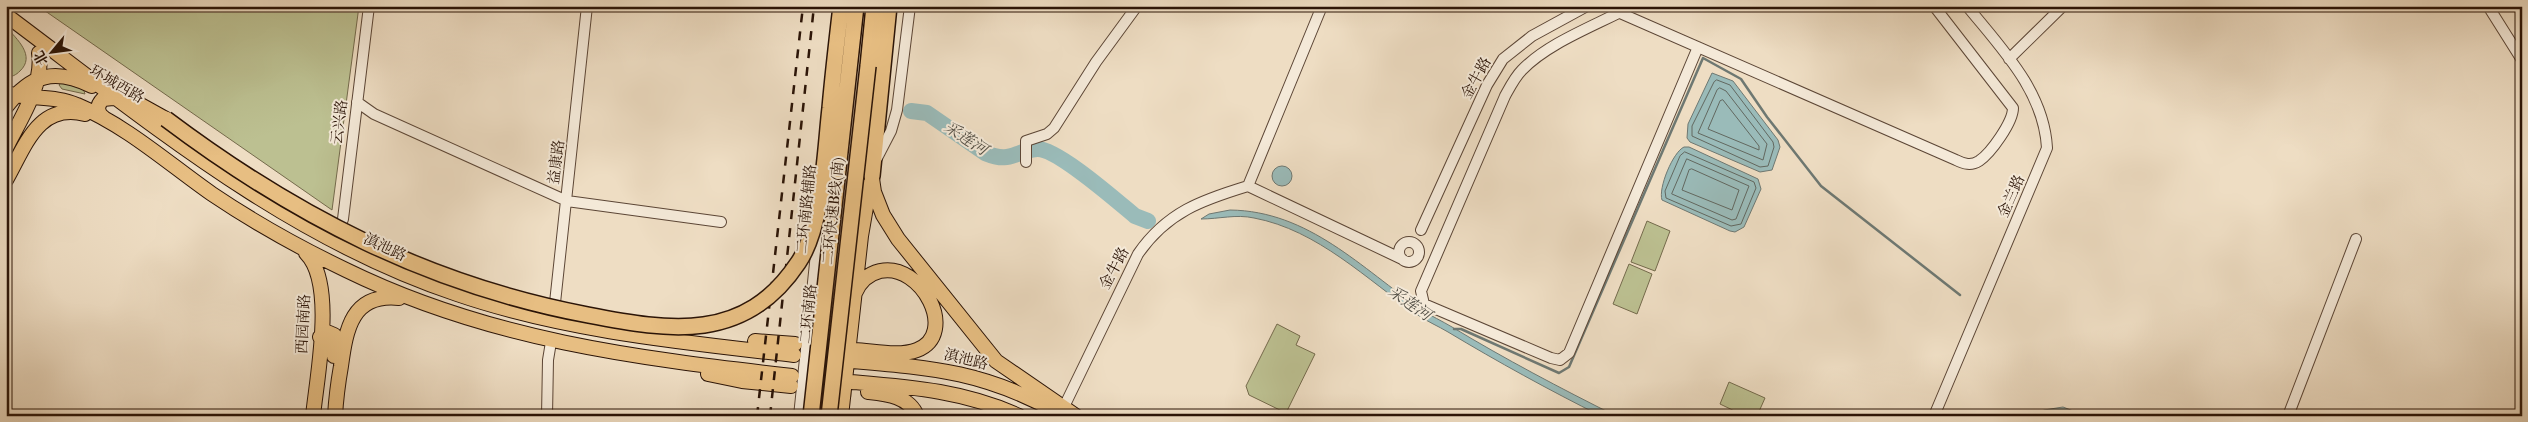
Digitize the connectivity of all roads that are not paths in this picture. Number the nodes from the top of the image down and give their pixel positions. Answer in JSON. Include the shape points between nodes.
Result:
{"nodes":[{"id":1,"x":369,"y":6,"type":"edge"},
{"id":2,"x":587,"y":6,"type":"edge"},
{"id":3,"x":842,"y":6,"type":"edge"},
{"id":4,"x":857,"y":6,"type":"edge"},
{"id":5,"x":873,"y":6,"type":"edge"},
{"id":6,"x":889,"y":6,"type":"edge"},
{"id":7,"x":910,"y":6,"type":"edge"},
{"id":8,"x":1137,"y":6,"type":"edge"},
{"id":9,"x":1322,"y":6,"type":"edge"},
{"id":10,"x":1587,"y":6,"type":"edge"},
{"id":11,"x":1632,"y":6,"type":"edge"},
{"id":12,"x":1934,"y":6,"type":"edge"},
{"id":13,"x":1967,"y":6,"type":"edge"},
{"id":14,"x":2062,"y":6,"type":"edge"},
{"id":15,"x":2488,"y":6,"type":"edge"},
{"id":16,"x":1615,"y":10,"type":"edge"},
{"id":17,"x":6,"y":15,"type":"edge"},
{"id":18,"x":22,"y":27,"type":"junction"},
{"id":19,"x":1698,"y":47,"type":"junction"},
{"id":20,"x":39,"y":53,"type":"junction"},
{"id":21,"x":2009,"y":59,"type":"junction"},
{"id":22,"x":2522,"y":60,"type":"edge"},
{"id":23,"x":83,"y":78,"type":"junction"},
{"id":24,"x":36,"y":79,"type":"junction"},
{"id":25,"x":9,"y":92,"type":"edge"},
{"id":26,"x":862,"y":92,"type":"junction"},
{"id":27,"x":109,"y":93,"type":"junction"},
{"id":28,"x":30,"y":98,"type":"junction"},
{"id":29,"x":357,"y":102,"type":"junction"},
{"id":30,"x":6,"y":107,"type":"edge"},
{"id":31,"x":104,"y":118,"type":"junction"},
{"id":32,"x":166,"y":119,"type":"junction"},
{"id":33,"x":122,"y":130,"type":"junction"},
{"id":34,"x":6,"y":148,"type":"edge"},
{"id":35,"x":1026,"y":162,"type":"dead end"},
{"id":36,"x":872,"y":176,"type":"junction"},
{"id":37,"x":6,"y":180,"type":"edge"},
{"id":38,"x":1248,"y":186,"type":"junction"},
{"id":39,"x":567,"y":201,"type":"junction"},
{"id":40,"x":721,"y":222,"type":"dead end"},
{"id":41,"x":1422,"y":230,"type":"junction"},
{"id":42,"x":2356,"y":239,"type":"dead end"},
{"id":43,"x":335,"y":241,"type":"junction"},
{"id":44,"x":293,"y":243,"type":"junction"},
{"id":45,"x":1404,"y":243,"type":"junction"},
{"id":46,"x":1378,"y":248,"type":"junction"},
{"id":47,"x":1418,"y":256,"type":"junction"},
{"id":48,"x":1402,"y":258,"type":"junction"},
{"id":49,"x":1431,"y":268,"type":"junction"},
{"id":50,"x":854,"y":293,"type":"junction"},
{"id":51,"x":424,"y":305,"type":"junction"},
{"id":52,"x":553,"y":320,"type":"junction"},
{"id":53,"x":320,"y":337,"type":"junction"},
{"id":54,"x":551,"y":342,"type":"junction"},
{"id":55,"x":794,"y":350,"type":"dead end"},
{"id":56,"x":792,"y":381,"type":"tunnel mouth"},
{"id":57,"x":336,"y":399,"type":"junction"},
{"id":58,"x":1059,"y":413,"type":"edge"},
{"id":59,"x":313,"y":416,"type":"edge"},
{"id":60,"x":335,"y":416,"type":"edge"},
{"id":61,"x":547,"y":416,"type":"edge"},
{"id":62,"x":799,"y":416,"type":"edge"},
{"id":63,"x":812,"y":416,"type":"edge"},
{"id":64,"x":828,"y":416,"type":"edge"},
{"id":65,"x":841,"y":416,"type":"edge"},
{"id":66,"x":917,"y":416,"type":"edge"},
{"id":67,"x":1019,"y":416,"type":"edge"},
{"id":68,"x":1076,"y":416,"type":"edge"},
{"id":69,"x":1934,"y":416,"type":"edge"},
{"id":70,"x":2288,"y":416,"type":"edge"}],
"edges":[{"from":1,"to":29,"type":"street","name":"云兴路"},
{"from":2,"to":39,"type":"street","name":"益康路"},
{"from":3,"to":32,"type":"highway","bridge":true,"via":[[822,179],[804,254],[780,285],[757,305],[704,327],[665,327],[575,313],[508,297],[436,274],[355,238],[295,206],[222,161]]},
{"from":3,"to":62,"type":"street","name":"二环南路辅路"},
{"from":4,"to":63,"type":"highway","name":"二环快速B线(南)","bridge":true},
{"from":5,"to":26,"type":"main road","name":"二环南路"},
{"from":5,"to":64,"type":"highway","bridge":true},
{"from":6,"to":36,"type":"highway"},
{"from":7,"to":36,"type":"street","via":[[897,110]]},
{"from":8,"to":35,"type":"street","via":[[1054,128],[1026,141]]},
{"from":9,"to":38,"type":"street"},
{"from":10,"to":41,"type":"street","name":"金牛路","via":[[1532,36],[1503,59],[1487,85]]},
{"from":11,"to":16,"type":"street"},
{"from":12,"to":19,"type":"street","via":[[2013,108],[2003,133],[1979,161],[1972,164],[1966,165]]},
{"from":13,"to":21,"type":"street","name":"金兰路"},
{"from":14,"to":21,"type":"street"},
{"from":15,"to":22,"type":"street"},
{"from":16,"to":19,"type":"street"},
{"from":16,"to":49,"type":"street","via":[[1546,51],[1514,80]]},
{"from":17,"to":18,"type":"main road"},
{"from":18,"to":20,"type":"main road","via":[[34,40]]},
{"from":18,"to":23,"type":"main road"},
{"from":19,"to":49,"type":"street","via":[[1569,353],[1560,360],[1551,358],[1424,304],[1421,290]]},
{"from":20,"to":24,"type":"main road"},
{"from":20,"to":25,"type":"main road","via":[[38,66],[32,76]]},
{"from":21,"to":69,"type":"street","name":"金兰路","via":[[2038,104],[2047,148]]},
{"from":23,"to":24,"type":"main road","name":"环城西路","via":[[53,75]]},
{"from":23,"to":27,"type":"main road"},
{"from":23,"to":32,"type":"main road","via":[[121,91]]},
{"from":24,"to":25,"type":"main road"},
{"from":24,"to":28,"type":"main road"},
{"from":25,"to":28,"type":"main road"},
{"from":25,"to":30,"type":"main road"},
{"from":26,"to":36,"type":"main road"},
{"from":26,"to":64,"type":"main road","name":"二环南路"},
{"from":27,"to":31,"type":"main road","via":[[98,106]]},
{"from":27,"to":32,"type":"main road","via":[[135,101]]},
{"from":27,"to":43,"type":"main road","name":"滇池路","via":[[253,195]]},
{"from":28,"to":31,"type":"main road","via":[[68,101]]},
{"from":28,"to":34,"type":"main road"},
{"from":29,"to":39,"type":"street","via":[[374,114]]},
{"from":29,"to":43,"type":"street","name":"云兴路","via":[[343,219]]},
{"from":31,"to":33,"type":"main road"},
{"from":33,"to":37,"type":"main road","via":[[79,112],[52,116],[28,140]]},
{"from":33,"to":44,"type":"main road","via":[[212,194]]},
{"from":36,"to":50,"type":"main road"},
{"from":36,"to":58,"type":"main road","via":[[876,199],[892,231],[984,348],[1000,365],[1048,396]]},
{"from":38,"to":46,"type":"street"},
{"from":38,"to":58,"type":"street","name":"金牛路","via":[[1181,211],[1146,242]]},
{"from":39,"to":40,"type":"street"},
{"from":39,"to":52,"type":"street","name":"益康路"},
{"from":41,"to":45,"type":"street"},
{"from":41,"to":47,"type":"street"},
{"from":42,"to":70,"type":"street"},
{"from":43,"to":52,"type":"main road","name":"滇池路","via":[[445,290]]},
{"from":44,"to":51,"type":"main road"},
{"from":44,"to":53,"type":"main road","name":"西园南路","via":[[311,258],[318,273],[322,299]]},
{"from":45,"to":46,"type":"street"},
{"from":45,"to":47,"type":"street","via":[[1416,244]]},
{"from":45,"to":48,"type":"street","via":[[1399,250]]},
{"from":46,"to":48,"type":"street"},
{"from":47,"to":48,"type":"street","via":[[1408,262]]},
{"from":47,"to":49,"type":"street"},
{"from":50,"to":58,"type":"main road","name":"滇池路","via":[[864,279],[874,273],[884,270],[902,273],[917,282],[926,293],[935,322],[932,337],[916,350],[854,355],[966,374],[1015,391]]},
{"from":50,"to":65,"type":"main road"},
{"from":51,"to":54,"type":"main road"},
{"from":51,"to":57,"type":"main road","via":[[386,297],[368,302],[358,310],[345,338]]},
{"from":52,"to":55,"type":"main road","name":"滇池路","via":[[644,337]]},
{"from":53,"to":57,"type":"main road","via":[[327,332],[335,338],[332,373]]},
{"from":53,"to":59,"type":"main road","name":"西园南路"},
{"from":54,"to":56,"type":"main road","via":[[642,358],[732,379]]},
{"from":54,"to":61,"type":"street"},
{"from":57,"to":60,"type":"main road"},
{"from":58,"to":68,"type":"main road"},
{"from":66,"to":67,"type":"main road","via":[[912,406],[899,398],[852,386],[948,392]]}]}
